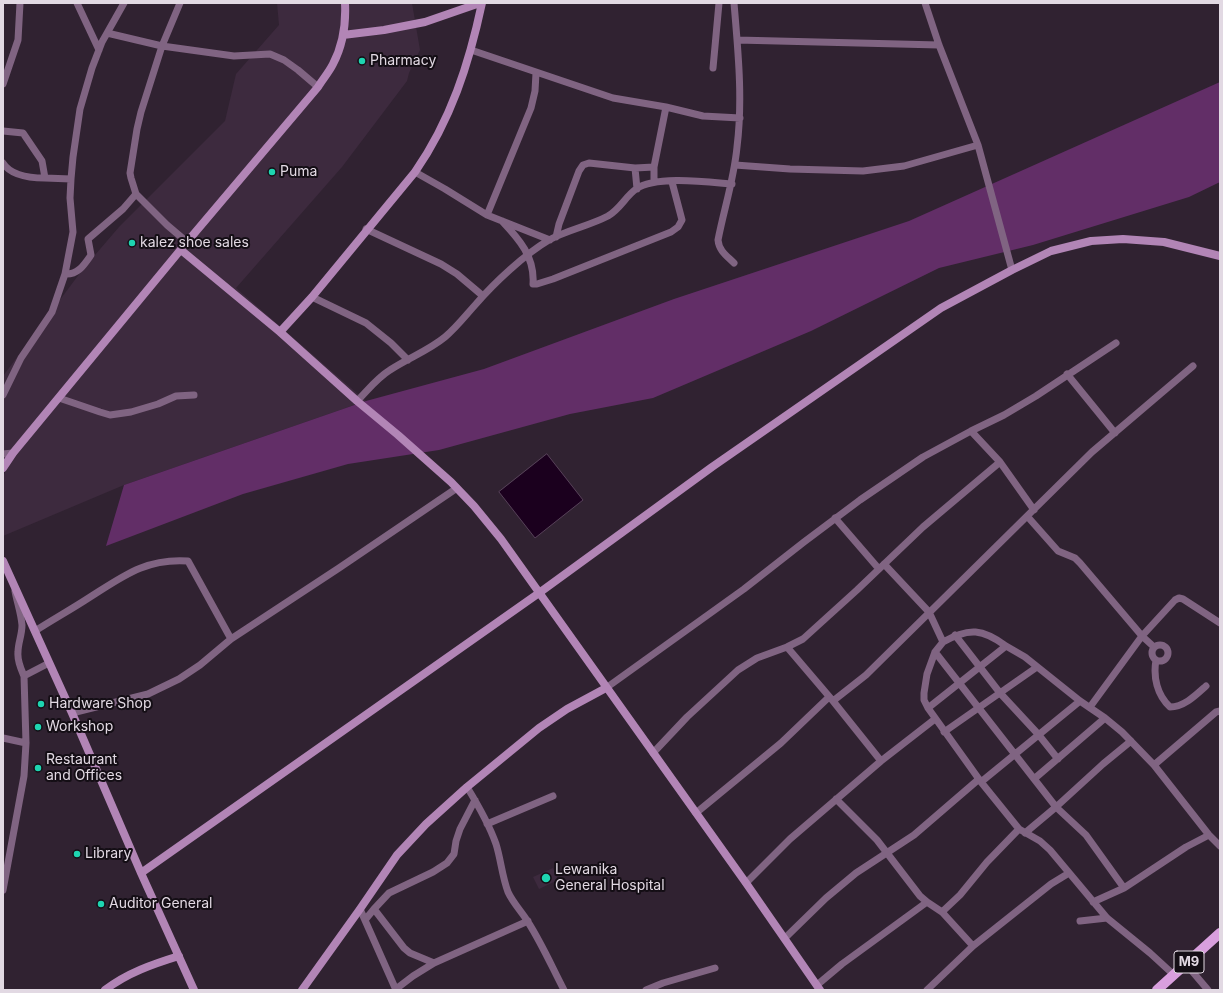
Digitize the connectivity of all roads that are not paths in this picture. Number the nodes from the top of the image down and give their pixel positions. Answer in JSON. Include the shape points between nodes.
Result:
{"nodes":[{"id":1,"x":20,"y":3,"type":"edge"},
{"id":2,"x":77,"y":3,"type":"edge"},
{"id":3,"x":124,"y":3,"type":"edge"},
{"id":4,"x":180,"y":3,"type":"edge"},
{"id":5,"x":345,"y":3,"type":"edge"},
{"id":6,"x":481,"y":3,"type":"edge"},
{"id":7,"x":719,"y":3,"type":"edge"},
{"id":8,"x":734,"y":3,"type":"edge"},
{"id":9,"x":925,"y":3,"type":"edge"},
{"id":10,"x":107,"y":33,"type":"junction"},
{"id":11,"x":343,"y":35,"type":"junction"},
{"id":12,"x":737,"y":40,"type":"junction"},
{"id":13,"x":939,"y":45,"type":"junction"},
{"id":14,"x":162,"y":46,"type":"junction"},
{"id":15,"x":99,"y":50,"type":"junction"},
{"id":16,"x":471,"y":50,"type":"junction"},
{"id":17,"x":713,"y":68,"type":"dead end"},
{"id":18,"x":536,"y":73,"type":"junction"},
{"id":19,"x":3,"y":84,"type":"edge"},
{"id":20,"x":318,"y":87,"type":"junction"},
{"id":21,"x":666,"y":107,"type":"junction"},
{"id":22,"x":740,"y":118,"type":"junction"},
{"id":23,"x":3,"y":131,"type":"edge"},
{"id":24,"x":978,"y":145,"type":"junction"},
{"id":25,"x":3,"y":163,"type":"edge"},
{"id":26,"x":735,"y":165,"type":"junction"},
{"id":27,"x":654,"y":167,"type":"junction"},
{"id":28,"x":636,"y":168,"type":"junction"},
{"id":29,"x":415,"y":172,"type":"junction"},
{"id":30,"x":45,"y":178,"type":"junction"},
{"id":31,"x":71,"y":179,"type":"junction"},
{"id":32,"x":654,"y":182,"type":"junction"},
{"id":33,"x":672,"y":182,"type":"junction"},
{"id":34,"x":732,"y":184,"type":"junction"},
{"id":35,"x":637,"y":189,"type":"junction"},
{"id":36,"x":136,"y":194,"type":"junction"},
{"id":37,"x":487,"y":214,"type":"junction"},
{"id":38,"x":502,"y":221,"type":"junction"},
{"id":39,"x":366,"y":229,"type":"junction"},
{"id":40,"x":553,"y":239,"type":"junction"},
{"id":41,"x":188,"y":242,"type":"junction"},
{"id":42,"x":181,"y":250,"type":"junction"},
{"id":43,"x":528,"y":255,"type":"junction"},
{"id":44,"x":1220,"y":256,"type":"edge"},
{"id":45,"x":734,"y":263,"type":"dead end"},
{"id":46,"x":1012,"y":270,"type":"junction"},
{"id":47,"x":65,"y":274,"type":"junction"},
{"id":48,"x":483,"y":296,"type":"junction"},
{"id":49,"x":312,"y":297,"type":"junction"},
{"id":50,"x":280,"y":332,"type":"junction"},
{"id":51,"x":1116,"y":342,"type":"dead end"},
{"id":52,"x":408,"y":360,"type":"junction"},
{"id":53,"x":1193,"y":366,"type":"dead end"},
{"id":54,"x":1067,"y":374,"type":"junction"},
{"id":55,"x":3,"y":395,"type":"edge"},
{"id":56,"x":194,"y":395,"type":"dead end"},
{"id":57,"x":59,"y":398,"type":"junction"},
{"id":58,"x":357,"y":401,"type":"junction"},
{"id":59,"x":971,"y":431,"type":"junction"},
{"id":60,"x":1115,"y":433,"type":"junction"},
{"id":61,"x":13,"y":453,"type":"junction"},
{"id":62,"x":3,"y":454,"type":"edge"},
{"id":63,"x":1000,"y":462,"type":"junction"},
{"id":64,"x":3,"y":468,"type":"edge"},
{"id":65,"x":456,"y":488,"type":"junction"},
{"id":66,"x":1034,"y":510,"type":"junction"},
{"id":67,"x":1027,"y":516,"type":"junction"},
{"id":68,"x":835,"y":518,"type":"junction"},
{"id":69,"x":3,"y":561,"type":"edge"},
{"id":70,"x":882,"y":566,"type":"junction"},
{"id":71,"x":13,"y":583,"type":"junction"},
{"id":72,"x":539,"y":593,"type":"junction"},
{"id":73,"x":929,"y":612,"type":"junction"},
{"id":74,"x":1220,"y":623,"type":"edge"},
{"id":75,"x":35,"y":631,"type":"junction"},
{"id":76,"x":955,"y":635,"type":"junction"},
{"id":77,"x":1142,"y":636,"type":"junction"},
{"id":78,"x":231,"y":639,"type":"junction"},
{"id":79,"x":943,"y":642,"type":"junction"},
{"id":80,"x":1006,"y":646,"type":"junction"},
{"id":81,"x":787,"y":647,"type":"junction"},
{"id":82,"x":1154,"y":647,"type":"junction"},
{"id":83,"x":934,"y":652,"type":"junction"},
{"id":84,"x":1156,"y":660,"type":"junction"},
{"id":85,"x":49,"y":663,"type":"junction"},
{"id":86,"x":979,"y":666,"type":"junction"},
{"id":87,"x":1037,"y":667,"type":"junction"},
{"id":88,"x":24,"y":676,"type":"junction"},
{"id":89,"x":958,"y":684,"type":"junction"},
{"id":90,"x":1206,"y":686,"type":"dead end"},
{"id":91,"x":606,"y":688,"type":"junction"},
{"id":92,"x":1000,"y":693,"type":"junction"},
{"id":93,"x":831,"y":699,"type":"junction"},
{"id":94,"x":1080,"y":701,"type":"junction"},
{"id":95,"x":1090,"y":707,"type":"junction"},
{"id":96,"x":928,"y":708,"type":"junction"},
{"id":97,"x":978,"y":709,"type":"junction"},
{"id":98,"x":1220,"y":711,"type":"edge"},
{"id":99,"x":72,"y":713,"type":"junction"},
{"id":100,"x":1105,"y":718,"type":"junction"},
{"id":101,"x":935,"y":719,"type":"junction"},
{"id":102,"x":944,"y":732,"type":"junction"},
{"id":103,"x":1038,"y":734,"type":"junction"},
{"id":104,"x":3,"y":738,"type":"edge"},
{"id":105,"x":1131,"y":741,"type":"junction"},
{"id":106,"x":26,"y":743,"type":"junction"},
{"id":107,"x":653,"y":753,"type":"junction"},
{"id":108,"x":1014,"y":755,"type":"junction"},
{"id":109,"x":1058,"y":759,"type":"junction"},
{"id":110,"x":881,"y":761,"type":"junction"},
{"id":111,"x":1154,"y":765,"type":"junction"},
{"id":112,"x":1034,"y":779,"type":"junction"},
{"id":113,"x":980,"y":780,"type":"junction"},
{"id":114,"x":467,"y":787,"type":"junction"},
{"id":115,"x":553,"y":796,"type":"dead end"},
{"id":116,"x":475,"y":800,"type":"junction"},
{"id":117,"x":836,"y":800,"type":"junction"},
{"id":118,"x":1056,"y":807,"type":"junction"},
{"id":119,"x":696,"y":813,"type":"junction"},
{"id":120,"x":487,"y":824,"type":"junction"},
{"id":121,"x":1022,"y":831,"type":"junction"},
{"id":122,"x":1209,"y":835,"type":"junction"},
{"id":123,"x":1220,"y":846,"type":"edge"},
{"id":124,"x":887,"y":853,"type":"junction"},
{"id":125,"x":141,"y":873,"type":"junction"},
{"id":126,"x":1069,"y":873,"type":"junction"},
{"id":127,"x":746,"y":883,"type":"junction"},
{"id":128,"x":1124,"y":888,"type":"junction"},
{"id":129,"x":3,"y":890,"type":"edge"},
{"id":130,"x":927,"y":902,"type":"junction"},
{"id":131,"x":1093,"y":902,"type":"junction"},
{"id":132,"x":360,"y":909,"type":"junction"},
{"id":133,"x":374,"y":909,"type":"junction"},
{"id":134,"x":942,"y":912,"type":"junction"},
{"id":135,"x":1107,"y":918,"type":"junction"},
{"id":136,"x":365,"y":920,"type":"junction"},
{"id":137,"x":528,"y":921,"type":"junction"},
{"id":138,"x":1080,"y":921,"type":"dead end"},
{"id":139,"x":1220,"y":933,"type":"edge"},
{"id":140,"x":784,"y":938,"type":"junction"},
{"id":141,"x":973,"y":946,"type":"junction"},
{"id":142,"x":179,"y":956,"type":"junction"},
{"id":143,"x":434,"y":963,"type":"junction"},
{"id":144,"x":1186,"y":964,"type":"junction"},
{"id":145,"x":715,"y":968,"type":"dead end"},
{"id":146,"x":1174,"y":975,"type":"junction"},
{"id":147,"x":818,"y":987,"type":"edge"},
{"id":148,"x":105,"y":990,"type":"edge"},
{"id":149,"x":194,"y":990,"type":"edge"},
{"id":150,"x":302,"y":990,"type":"edge"},
{"id":151,"x":396,"y":990,"type":"edge"},
{"id":152,"x":564,"y":990,"type":"edge"},
{"id":153,"x":646,"y":990,"type":"edge"},
{"id":154,"x":927,"y":990,"type":"edge"},
{"id":155,"x":1158,"y":990,"type":"edge"},
{"id":156,"x":1208,"y":990,"type":"edge"}],
"edges":[{"from":1,"to":19,"type":"street","via":[[18,40]]},
{"from":2,"to":15,"type":"street"},
{"from":3,"to":10,"type":"street"},
{"from":4,"to":14,"type":"street"},
{"from":5,"to":11,"type":"street"},
{"from":6,"to":11,"type":"street","via":[[425,22]]},
{"from":6,"to":16,"type":"street"},
{"from":7,"to":17,"type":"street"},
{"from":8,"to":12,"type":"street"},
{"from":9,"to":13,"type":"street"},
{"from":10,"to":14,"type":"street"},
{"from":10,"to":15,"type":"street"},
{"from":11,"to":20,"type":"street","via":[[333,64]]},
{"from":12,"to":13,"type":"street"},
{"from":12,"to":22,"type":"street"},
{"from":13,"to":24,"type":"street"},
{"from":14,"to":20,"type":"street","via":[[234,56],[270,54],[284,60]]},
{"from":14,"to":36,"type":"street","via":[[136,129],[130,173]]},
{"from":15,"to":31,"type":"street","via":[[80,109]]},
{"from":16,"to":18,"type":"street"},
{"from":16,"to":29,"type":"street","via":[[445,122]]},
{"from":18,"to":21,"type":"street","via":[[613,98]]},
{"from":18,"to":37,"type":"street","via":[[530,108]]},
{"from":20,"to":41,"type":"street"},
{"from":21,"to":22,"type":"street","via":[[703,116]]},
{"from":21,"to":27,"type":"street"},
{"from":22,"to":26,"type":"street"},
{"from":23,"to":30,"type":"street","via":[[23,133],[42,162]]},
{"from":24,"to":26,"type":"street","via":[[904,166],[862,171]]},
{"from":24,"to":46,"type":"street"},
{"from":25,"to":30,"type":"street","via":[[20,175]]},
{"from":26,"to":34,"type":"street"},
{"from":27,"to":28,"type":"street"},
{"from":27,"to":32,"type":"street"},
{"from":28,"to":35,"type":"street"},
{"from":28,"to":40,"type":"street","via":[[595,163],[583,165]]},
{"from":29,"to":37,"type":"street"},
{"from":29,"to":39,"type":"street"},
{"from":30,"to":31,"type":"street"},
{"from":31,"to":47,"type":"street","via":[[73,232]]},
{"from":32,"to":33,"type":"street"},
{"from":32,"to":35,"type":"street"},
{"from":33,"to":34,"type":"street","via":[[705,181]]},
{"from":33,"to":43,"type":"street","via":[[682,220],[671,232],[535,285]]},
{"from":34,"to":45,"type":"street","via":[[718,240],[719,247]]},
{"from":35,"to":40,"type":"street","via":[[609,215]]},
{"from":36,"to":41,"type":"street"},
{"from":36,"to":47,"type":"street","via":[[123,209],[88,239],[90,255],[81,268],[75,273]]},
{"from":37,"to":38,"type":"street"},
{"from":38,"to":40,"type":"street"},
{"from":38,"to":43,"type":"street","via":[[518,238]]},
{"from":39,"to":48,"type":"street","via":[[441,264]]},
{"from":39,"to":49,"type":"street"},
{"from":40,"to":43,"type":"street"},
{"from":41,"to":42,"type":"street"},
{"from":42,"to":50,"type":"street"},
{"from":42,"to":57,"type":"street"},
{"from":43,"to":48,"type":"street"},
{"from":44,"to":46,"type":"street","via":[[1164,242],[1123,239],[1091,241],[1051,251]]},
{"from":46,"to":72,"type":"street","via":[[941,308],[712,467]]},
{"from":47,"to":55,"type":"street","via":[[52,312],[21,358]]},
{"from":48,"to":52,"type":"street","via":[[445,337]]},
{"from":49,"to":50,"type":"street"},
{"from":49,"to":52,"type":"street","via":[[366,323]]},
{"from":50,"to":58,"type":"street"},
{"from":51,"to":54,"type":"street"},
{"from":52,"to":58,"type":"street","via":[[382,376]]},
{"from":53,"to":60,"type":"street"},
{"from":54,"to":59,"type":"street","via":[[1004,416]]},
{"from":54,"to":60,"type":"street"},
{"from":56,"to":57,"type":"street","via":[[176,396],[131,412],[110,414]]},
{"from":57,"to":61,"type":"street"},
{"from":58,"to":65,"type":"street","via":[[398,434]]},
{"from":59,"to":63,"type":"street"},
{"from":59,"to":68,"type":"street","via":[[923,458]]},
{"from":60,"to":66,"type":"street","via":[[1092,452]]},
{"from":61,"to":62,"type":"street"},
{"from":61,"to":64,"type":"street"},
{"from":63,"to":66,"type":"street"},
{"from":63,"to":70,"type":"street","via":[[923,527]]},
{"from":65,"to":72,"type":"street","via":[[501,539]]},
{"from":65,"to":78,"type":"street"},
{"from":66,"to":67,"type":"street"},
{"from":67,"to":73,"type":"street"},
{"from":67,"to":77,"type":"street","via":[[1058,551],[1080,563]]},
{"from":68,"to":70,"type":"street"},
{"from":68,"to":91,"type":"street","via":[[744,589]]},
{"from":69,"to":71,"type":"street"},
{"from":70,"to":73,"type":"street"},
{"from":70,"to":81,"type":"street","via":[[803,639]]},
{"from":71,"to":75,"type":"street"},
{"from":71,"to":88,"type":"street","via":[[22,626],[18,661]]},
{"from":72,"to":91,"type":"street"},
{"from":72,"to":125,"type":"street"},
{"from":73,"to":79,"type":"street"},
{"from":73,"to":93,"type":"street","via":[[866,675]]},
{"from":74,"to":77,"type":"street","via":[[1179,598]]},
{"from":75,"to":78,"type":"street","via":[[122,576],[143,567],[175,560],[188,561]]},
{"from":75,"to":85,"type":"street"},
{"from":76,"to":79,"type":"street"},
{"from":76,"to":80,"type":"street","via":[[979,632],[993,637]]},
{"from":76,"to":86,"type":"street"},
{"from":77,"to":82,"type":"street"},
{"from":77,"to":95,"type":"street"},
{"from":78,"to":99,"type":"street","via":[[200,665],[160,689]]},
{"from":79,"to":83,"type":"street"},
{"from":80,"to":86,"type":"street"},
{"from":80,"to":87,"type":"street"},
{"from":81,"to":93,"type":"street"},
{"from":81,"to":107,"type":"street","via":[[757,658],[738,670],[687,717]]},
{"from":82,"to":84,"type":"street","via":[[1152,655]]},
{"from":82,"to":84,"type":"street","via":[[1163,644],[1169,652],[1163,661]]},
{"from":83,"to":89,"type":"street"},
{"from":83,"to":96,"type":"street","via":[[924,693]]},
{"from":84,"to":90,"type":"street","via":[[1155,678],[1162,697],[1170,707],[1177,707]]},
{"from":85,"to":88,"type":"street"},
{"from":85,"to":99,"type":"street"},
{"from":86,"to":89,"type":"street"},
{"from":86,"to":92,"type":"street"},
{"from":87,"to":92,"type":"street"},
{"from":87,"to":94,"type":"street"},
{"from":88,"to":106,"type":"street"},
{"from":89,"to":96,"type":"street"},
{"from":89,"to":97,"type":"street"},
{"from":91,"to":107,"type":"street"},
{"from":91,"to":114,"type":"street","via":[[539,728]]},
{"from":92,"to":97,"type":"street"},
{"from":92,"to":103,"type":"street"},
{"from":93,"to":110,"type":"street"},
{"from":93,"to":119,"type":"street"},
{"from":94,"to":95,"type":"street"},
{"from":94,"to":103,"type":"street"},
{"from":95,"to":100,"type":"street"},
{"from":96,"to":101,"type":"street"},
{"from":97,"to":102,"type":"street"},
{"from":97,"to":108,"type":"street"},
{"from":98,"to":111,"type":"street"},
{"from":99,"to":125,"type":"street"},
{"from":100,"to":105,"type":"street"},
{"from":100,"to":109,"type":"street"},
{"from":101,"to":102,"type":"street"},
{"from":101,"to":110,"type":"street"},
{"from":102,"to":113,"type":"street"},
{"from":103,"to":108,"type":"street"},
{"from":103,"to":109,"type":"street"},
{"from":104,"to":106,"type":"street"},
{"from":105,"to":111,"type":"street"},
{"from":105,"to":118,"type":"street"},
{"from":106,"to":129,"type":"street","via":[[24,776]]},
{"from":107,"to":119,"type":"street"},
{"from":108,"to":112,"type":"street"},
{"from":108,"to":113,"type":"street"},
{"from":109,"to":112,"type":"street"},
{"from":110,"to":117,"type":"street"},
{"from":111,"to":122,"type":"street"},
{"from":112,"to":118,"type":"street"},
{"from":113,"to":121,"type":"street"},
{"from":113,"to":124,"type":"street","via":[[914,835]]},
{"from":114,"to":116,"type":"street"},
{"from":114,"to":132,"type":"street","via":[[401,850]]},
{"from":115,"to":120,"type":"street"},
{"from":116,"to":120,"type":"street"},
{"from":116,"to":133,"type":"street","via":[[460,829],[452,858],[433,872],[390,893]]},
{"from":117,"to":124,"type":"street","via":[[869,831]]},
{"from":117,"to":127,"type":"street","via":[[790,839]]},
{"from":118,"to":121,"type":"street"},
{"from":118,"to":128,"type":"street","via":[[1086,835]]},
{"from":119,"to":127,"type":"street"},
{"from":120,"to":137,"type":"street","via":[[501,859],[503,876],[509,892]]},
{"from":121,"to":126,"type":"street","via":[[1040,841]]},
{"from":121,"to":134,"type":"street","via":[[987,862],[960,895]]},
{"from":122,"to":123,"type":"street"},
{"from":122,"to":128,"type":"street"},
{"from":124,"to":130,"type":"street"},
{"from":124,"to":140,"type":"street","via":[[856,873]]},
{"from":125,"to":142,"type":"street"},
{"from":126,"to":131,"type":"street"},
{"from":126,"to":141,"type":"street","via":[[1051,884]]},
{"from":127,"to":140,"type":"street"},
{"from":128,"to":131,"type":"street"},
{"from":130,"to":134,"type":"street"},
{"from":130,"to":147,"type":"street","via":[[842,964]]},
{"from":131,"to":135,"type":"street"},
{"from":132,"to":136,"type":"street"},
{"from":132,"to":150,"type":"street"},
{"from":133,"to":136,"type":"street"},
{"from":133,"to":143,"type":"street","via":[[404,948]]},
{"from":134,"to":141,"type":"street"},
{"from":135,"to":138,"type":"street"},
{"from":135,"to":146,"type":"street"},
{"from":136,"to":151,"type":"street"},
{"from":137,"to":143,"type":"street"},
{"from":137,"to":152,"type":"street"},
{"from":139,"to":144,"type":"main road","number":"M9"},
{"from":140,"to":147,"type":"street"},
{"from":141,"to":154,"type":"street"},
{"from":142,"to":148,"type":"street","via":[[141,969]]},
{"from":142,"to":149,"type":"street"},
{"from":143,"to":151,"type":"street"},
{"from":144,"to":146,"type":"main road","number":"M9"},
{"from":144,"to":156,"type":"street"},
{"from":145,"to":153,"type":"street"},
{"from":146,"to":155,"type":"main road","number":"M9"}]}
